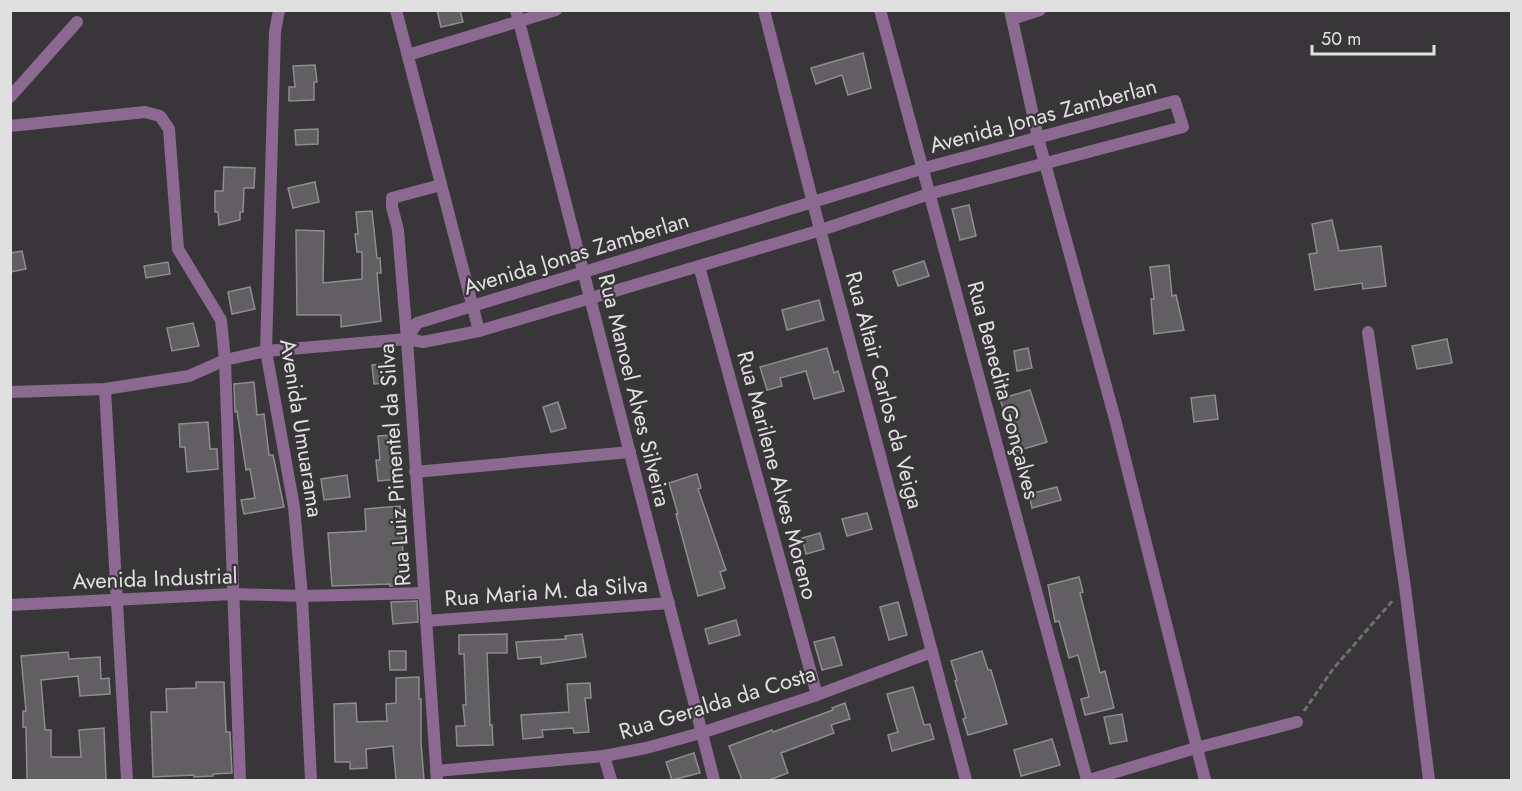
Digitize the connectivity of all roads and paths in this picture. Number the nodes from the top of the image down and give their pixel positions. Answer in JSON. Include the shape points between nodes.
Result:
{"nodes":[{"id":1,"x":279,"y":10,"type":"edge"},
{"id":2,"x":396,"y":10,"type":"edge"},
{"id":3,"x":556,"y":10,"type":"edge"},
{"id":4,"x":764,"y":10,"type":"edge"},
{"id":5,"x":880,"y":10,"type":"edge"},
{"id":6,"x":1040,"y":10,"type":"edge"},
{"id":7,"x":1011,"y":15,"type":"edge"},
{"id":8,"x":518,"y":16,"type":"edge"},
{"id":9,"x":77,"y":22,"type":"dead end"},
{"id":10,"x":408,"y":55,"type":"junction"},
{"id":11,"x":10,"y":97,"type":"edge"},
{"id":12,"x":10,"y":126,"type":"edge"},
{"id":13,"x":1038,"y":138,"type":"junction"},
{"id":14,"x":1046,"y":163,"type":"junction"},
{"id":15,"x":921,"y":169,"type":"junction"},
{"id":16,"x":441,"y":185,"type":"junction"},
{"id":17,"x":929,"y":194,"type":"junction"},
{"id":18,"x":813,"y":203,"type":"junction"},
{"id":19,"x":821,"y":230,"type":"junction"},
{"id":20,"x":699,"y":266,"type":"junction"},
{"id":21,"x":583,"y":273,"type":"junction"},
{"id":22,"x":590,"y":298,"type":"junction"},
{"id":23,"x":472,"y":306,"type":"junction"},
{"id":24,"x":479,"y":331,"type":"junction"},
{"id":25,"x":1368,"y":332,"type":"dead end"},
{"id":26,"x":407,"y":339,"type":"junction"},
{"id":27,"x":266,"y":351,"type":"junction"},
{"id":28,"x":225,"y":360,"type":"junction"},
{"id":29,"x":105,"y":389,"type":"junction"},
{"id":30,"x":10,"y":392,"type":"edge"},
{"id":31,"x":630,"y":452,"type":"junction"},
{"id":32,"x":415,"y":472,"type":"junction"},
{"id":33,"x":1405,"y":586,"type":"junction"},
{"id":34,"x":424,"y":593,"type":"junction"},
{"id":35,"x":233,"y":594,"type":"junction"},
{"id":36,"x":302,"y":596,"type":"junction"},
{"id":37,"x":117,"y":600,"type":"junction"},
{"id":38,"x":669,"y":603,"type":"junction"},
{"id":39,"x":10,"y":605,"type":"edge"},
{"id":40,"x":426,"y":621,"type":"junction"},
{"id":41,"x":932,"y":652,"type":"junction"},
{"id":42,"x":817,"y":695,"type":"junction"},
{"id":43,"x":1297,"y":722,"type":"joint"},
{"id":44,"x":701,"y":733,"type":"junction"},
{"id":45,"x":1196,"y":748,"type":"junction"},
{"id":46,"x":604,"y":756,"type":"junction"},
{"id":47,"x":437,"y":776,"type":"edge"},
{"id":48,"x":127,"y":780,"type":"edge"},
{"id":49,"x":240,"y":780,"type":"edge"},
{"id":50,"x":311,"y":780,"type":"edge"},
{"id":51,"x":611,"y":780,"type":"edge"},
{"id":52,"x":714,"y":780,"type":"edge"},
{"id":53,"x":966,"y":780,"type":"edge"},
{"id":54,"x":1088,"y":780,"type":"edge"},
{"id":55,"x":1205,"y":780,"type":"edge"},
{"id":56,"x":1429,"y":780,"type":"edge"}],
"edges":[{"from":1,"to":27,"type":"street","name":"Avenida Umuarama"},
{"from":2,"to":10,"type":"street"},
{"from":3,"to":8,"type":"street"},
{"from":4,"to":18,"type":"street","name":"Rua Altair Carlos da Veiga"},
{"from":5,"to":15,"type":"street","name":"Rua Benedita Gonçalves"},
{"from":6,"to":7,"type":"street"},
{"from":7,"to":13,"type":"street"},
{"from":8,"to":10,"type":"street"},
{"from":8,"to":21,"type":"street","name":"Rua Manoel Alves Silveira"},
{"from":9,"to":11,"type":"street"},
{"from":10,"to":16,"type":"street"},
{"from":12,"to":28,"type":"street","via":[[145,112],[160,116],[169,129],[178,249],[220,320]]},
{"from":13,"to":14,"type":"street"},
{"from":13,"to":14,"type":"street","name":"Avenida Jonas Zamberlan","via":[[1175,101],[1183,127]]},
{"from":13,"to":15,"type":"street","name":"Avenida Jonas Zamberlan"},
{"from":14,"to":17,"type":"street","name":"Avenida Jonas Zamberlan"},
{"from":14,"to":45,"type":"street","via":[[1115,419]]},
{"from":15,"to":17,"type":"street","name":"Rua Benedita Gonçalves"},
{"from":15,"to":18,"type":"street","name":"Avenida Jonas Zamberlan"},
{"from":16,"to":23,"type":"street"},
{"from":16,"to":26,"type":"street","name":"Rua Luiz Pimentel da Silva","via":[[392,198]]},
{"from":17,"to":19,"type":"street","name":"Avenida Jonas Zamberlan"},
{"from":17,"to":54,"type":"street","name":"Rua Benedita Gonçalves"},
{"from":18,"to":19,"type":"street","name":"Rua Altair Carlos da Veiga"},
{"from":18,"to":21,"type":"street","name":"Avenida Jonas Zamberlan"},
{"from":19,"to":20,"type":"street","name":"Avenida Jonas Zamberlan"},
{"from":19,"to":41,"type":"street","name":"Rua Altair Carlos da Veiga"},
{"from":20,"to":22,"type":"street","name":"Avenida Jonas Zamberlan"},
{"from":20,"to":42,"type":"street","name":"Rua Marilene Alves Moreno"},
{"from":21,"to":22,"type":"street","name":"Rua Manoel Alves Silveira"},
{"from":21,"to":23,"type":"street","name":"Avenida Jonas Zamberlan"},
{"from":22,"to":24,"type":"street","name":"Avenida Jonas Zamberlan"},
{"from":22,"to":31,"type":"street","name":"Rua Manoel Alves Silveira"},
{"from":23,"to":24,"type":"street"},
{"from":23,"to":26,"type":"street","name":"Avenida Jonas Zamberlan","via":[[417,323]]},
{"from":24,"to":26,"type":"street","name":"Avenida Jonas Zamberlan","via":[[423,342]]},
{"from":25,"to":33,"type":"street"},
{"from":26,"to":27,"type":"street"},
{"from":26,"to":32,"type":"street","name":"Rua Luiz Pimentel da Silva"},
{"from":27,"to":28,"type":"street"},
{"from":27,"to":36,"type":"street","name":"Avenida Umuarama","via":[[294,507]]},
{"from":28,"to":29,"type":"street","via":[[189,376]]},
{"from":28,"to":35,"type":"street"},
{"from":29,"to":30,"type":"street"},
{"from":29,"to":37,"type":"street"},
{"from":31,"to":32,"type":"street"},
{"from":31,"to":38,"type":"street","name":"Rua Manoel Alves Silveira"},
{"from":32,"to":34,"type":"street","name":"Rua Luiz Pimentel da Silva"},
{"from":33,"to":43,"type":"path","via":[[1333,669]]},
{"from":33,"to":56,"type":"street"},
{"from":34,"to":36,"type":"street","name":"Avenida Industrial"},
{"from":34,"to":40,"type":"street","name":"Rua Luiz Pimentel da Silva"},
{"from":35,"to":36,"type":"street","name":"Avenida Industrial"},
{"from":35,"to":37,"type":"street","name":"Avenida Industrial"},
{"from":35,"to":49,"type":"street"},
{"from":36,"to":50,"type":"street","name":"Avenida Umuarama"},
{"from":37,"to":39,"type":"street","name":"Avenida Industrial"},
{"from":37,"to":48,"type":"street"},
{"from":38,"to":40,"type":"street","name":"Rua Maria M. da Silva"},
{"from":38,"to":44,"type":"street","name":"Rua Manoel Alves Silveira"},
{"from":40,"to":47,"type":"street","name":"Rua Luiz Pimentel da Silva"},
{"from":41,"to":42,"type":"street","name":"Rua Geralda da Costa"},
{"from":41,"to":53,"type":"street","name":"Rua Altair Carlos da Veiga"},
{"from":42,"to":44,"type":"street","name":"Rua Geralda da Costa"},
{"from":43,"to":45,"type":"street"},
{"from":44,"to":46,"type":"street","name":"Rua Geralda da Costa"},
{"from":44,"to":52,"type":"street","name":"Rua Manoel Alves Silveira"},
{"from":45,"to":54,"type":"street"},
{"from":45,"to":55,"type":"street"},
{"from":46,"to":47,"type":"street","name":"Rua Geralda da Costa"},
{"from":46,"to":51,"type":"street"}]}
